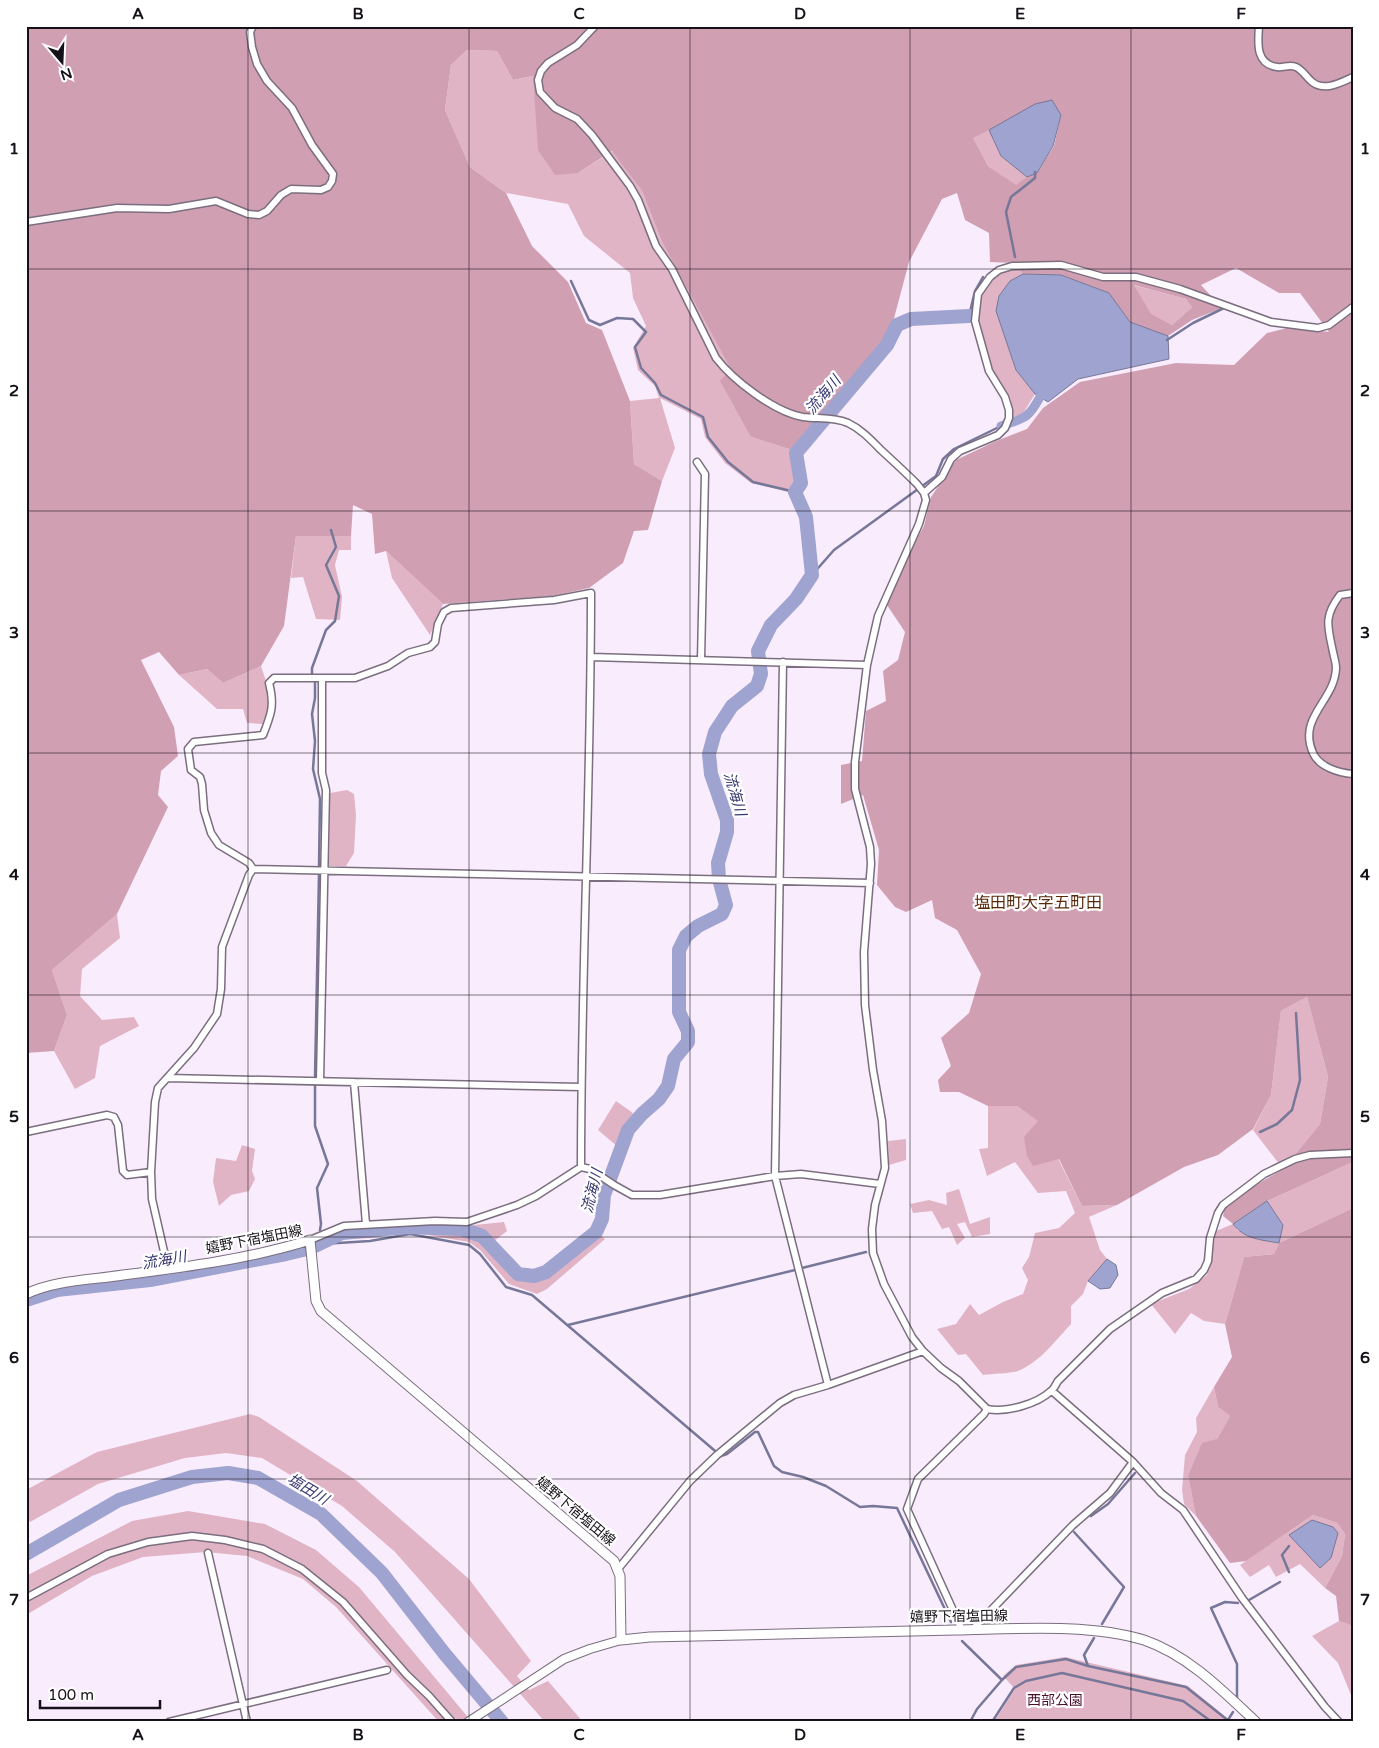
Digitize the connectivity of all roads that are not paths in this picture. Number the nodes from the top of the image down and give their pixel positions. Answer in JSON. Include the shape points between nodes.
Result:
{"nodes":[{"id":1,"x":253,"y":26,"type":"edge"},
{"id":2,"x":595,"y":26,"type":"edge"},
{"id":3,"x":1259,"y":26,"type":"edge"},
{"id":4,"x":1353,"y":77,"type":"edge"},
{"id":5,"x":26,"y":222,"type":"edge"},
{"id":6,"x":1353,"y":307,"type":"edge"},
{"id":7,"x":697,"y":462,"type":"dead end"},
{"id":8,"x":924,"y":493,"type":"junction"},
{"id":9,"x":1353,"y":593,"type":"edge"},
{"id":10,"x":591,"y":657,"type":"junction"},
{"id":11,"x":701,"y":660,"type":"junction"},
{"id":12,"x":783,"y":662,"type":"junction"},
{"id":13,"x":867,"y":665,"type":"junction"},
{"id":14,"x":322,"y":678,"type":"junction"},
{"id":15,"x":1353,"y":774,"type":"edge"},
{"id":16,"x":253,"y":869,"type":"junction"},
{"id":17,"x":325,"y":871,"type":"junction"},
{"id":18,"x":586,"y":877,"type":"junction"},
{"id":19,"x":780,"y":881,"type":"junction"},
{"id":20,"x":870,"y":883,"type":"junction"},
{"id":21,"x":168,"y":1078,"type":"junction"},
{"id":22,"x":320,"y":1081,"type":"junction"},
{"id":23,"x":354,"y":1082,"type":"junction"},
{"id":24,"x":581,"y":1087,"type":"junction"},
{"id":25,"x":26,"y":1132,"type":"edge"},
{"id":26,"x":1353,"y":1153,"type":"edge"},
{"id":27,"x":581,"y":1167,"type":"junction"},
{"id":28,"x":151,"y":1172,"type":"junction"},
{"id":29,"x":775,"y":1176,"type":"junction"},
{"id":30,"x":880,"y":1184,"type":"junction"},
{"id":31,"x":366,"y":1224,"type":"junction"},
{"id":32,"x":310,"y":1240,"type":"junction"},
{"id":33,"x":168,"y":1269,"type":"junction"},
{"id":34,"x":26,"y":1294,"type":"edge"},
{"id":35,"x":923,"y":1351,"type":"junction"},
{"id":36,"x":828,"y":1385,"type":"junction"},
{"id":37,"x":1052,"y":1391,"type":"junction"},
{"id":38,"x":987,"y":1409,"type":"junction"},
{"id":39,"x":1134,"y":1462,"type":"junction"},
{"id":40,"x":208,"y":1552,"type":"dead end"},
{"id":41,"x":618,"y":1569,"type":"junction"},
{"id":42,"x":26,"y":1598,"type":"edge"},
{"id":43,"x":967,"y":1630,"type":"junction"},
{"id":44,"x":621,"y":1640,"type":"junction"},
{"id":45,"x":387,"y":1670,"type":"dead end"},
{"id":46,"x":243,"y":1704,"type":"junction"},
{"id":47,"x":169,"y":1722,"type":"edge"},
{"id":48,"x":247,"y":1722,"type":"edge"},
{"id":49,"x":452,"y":1722,"type":"edge"},
{"id":50,"x":468,"y":1722,"type":"edge"},
{"id":51,"x":1256,"y":1722,"type":"edge"},
{"id":52,"x":1338,"y":1722,"type":"edge"}],
"edges":[{"from":1,"to":5,"type":"street","via":[[250,32],[257,64],[267,81],[292,108],[312,145],[333,174],[328,187],[321,190],[292,189],[259,215],[216,201],[169,209],[117,208]]},
{"from":2,"to":8,"type":"street","via":[[577,45],[540,71],[540,92],[555,108],[577,119],[592,134],[630,186],[656,246],[672,269],[716,358],[741,384],[783,411],[802,417],[833,419],[862,431]]},
{"from":3,"to":4,"type":"street","via":[[1260,55],[1265,62],[1277,67],[1298,67],[1312,83],[1323,86]]},
{"from":6,"to":8,"type":"street","via":[[1329,325],[1318,328],[1271,322],[1180,289],[1136,277],[1103,277],[1061,265],[1012,266],[999,270],[978,294],[975,321],[989,371],[1005,397],[1009,418],[998,435],[960,451],[942,477]]},
{"from":7,"to":11,"type":"street","via":[[705,474]]},
{"from":8,"to":13,"type":"street","via":[[926,500],[919,524],[878,616]]},
{"from":9,"to":15,"type":"street","via":[[1340,595],[1331,606],[1328,617],[1336,667],[1334,680],[1309,728],[1309,740],[1317,760],[1325,766]]},
{"from":10,"to":11,"type":"street"},
{"from":10,"to":14,"type":"street","via":[[591,593],[554,600],[451,608],[444,612],[435,642],[430,647],[408,653],[388,666],[355,678]]},
{"from":10,"to":18,"type":"street"},
{"from":11,"to":12,"type":"street"},
{"from":12,"to":13,"type":"street"},
{"from":12,"to":19,"type":"street"},
{"from":13,"to":20,"type":"street","via":[[854,762],[855,788],[870,847]]},
{"from":14,"to":16,"type":"street","via":[[274,678],[269,683],[273,709],[264,736],[194,742],[188,749],[190,770],[200,777],[202,784],[204,810],[211,834],[219,845],[249,863]]},
{"from":14,"to":17,"type":"street"},
{"from":16,"to":17,"type":"street"},
{"from":16,"to":21,"type":"street","via":[[222,947],[217,1014]]},
{"from":17,"to":18,"type":"street"},
{"from":17,"to":22,"type":"street"},
{"from":18,"to":19,"type":"street"},
{"from":18,"to":24,"type":"street"},
{"from":19,"to":20,"type":"street"},
{"from":19,"to":29,"type":"street"},
{"from":20,"to":30,"type":"street","via":[[864,952],[864,1004],[882,1121],[885,1168]]},
{"from":21,"to":22,"type":"street"},
{"from":21,"to":28,"type":"street","via":[[158,1088],[155,1102]]},
{"from":22,"to":23,"type":"street"},
{"from":23,"to":24,"type":"street"},
{"from":23,"to":31,"type":"street"},
{"from":24,"to":27,"type":"street"},
{"from":25,"to":28,"type":"street","via":[[107,1115],[114,1117],[118,1125],[122,1171],[127,1174]]},
{"from":26,"to":37,"type":"street","via":[[1295,1159],[1264,1174],[1223,1205],[1210,1238],[1208,1261],[1200,1275],[1162,1293],[1110,1329]]},
{"from":27,"to":29,"type":"street","via":[[590,1168],[632,1195],[660,1194]]},
{"from":27,"to":31,"type":"street","via":[[536,1196],[467,1222]]},
{"from":28,"to":33,"type":"street","via":[[152,1199]]},
{"from":29,"to":30,"type":"street","via":[[801,1174]]},
{"from":29,"to":36,"type":"street"},
{"from":30,"to":35,"type":"street","via":[[872,1229],[873,1253],[884,1284]]},
{"from":31,"to":32,"type":"street","via":[[344,1226]]},
{"from":32,"to":33,"type":"main road","name":"嬉野下宿塩田線","via":[[253,1255]]},
{"from":32,"to":41,"type":"main road","name":"嬉野下宿塩田線","via":[[316,1301],[321,1311],[614,1561]]},
{"from":33,"to":34,"type":"main road","name":"嬉野下宿塩田線","via":[[57,1285]]},
{"from":35,"to":36,"type":"street"},
{"from":35,"to":38,"type":"street"},
{"from":36,"to":41,"type":"street","via":[[794,1395],[780,1403],[719,1453],[690,1481]]},
{"from":37,"to":38,"type":"street","via":[[1022,1406]]},
{"from":37,"to":39,"type":"street"},
{"from":38,"to":43,"type":"street","via":[[918,1478],[907,1509]]},
{"from":39,"to":43,"type":"street","via":[[1110,1493]]},
{"from":39,"to":52,"type":"street","via":[[1161,1493],[1183,1510],[1247,1604]]},
{"from":40,"to":46,"type":"street"},
{"from":41,"to":44,"type":"main road"},
{"from":42,"to":49,"type":"street","via":[[108,1554],[148,1542],[192,1536],[263,1549],[302,1569],[343,1602]]},
{"from":43,"to":44,"type":"main road","name":"嬉野下宿塩田線"},
{"from":43,"to":51,"type":"main road","name":"嬉野下宿塩田線","via":[[1102,1631],[1144,1640],[1177,1656]]},
{"from":44,"to":50,"type":"street","via":[[564,1659]]},
{"from":45,"to":46,"type":"street"},
{"from":46,"to":47,"type":"street"},
{"from":46,"to":48,"type":"street"}]}
